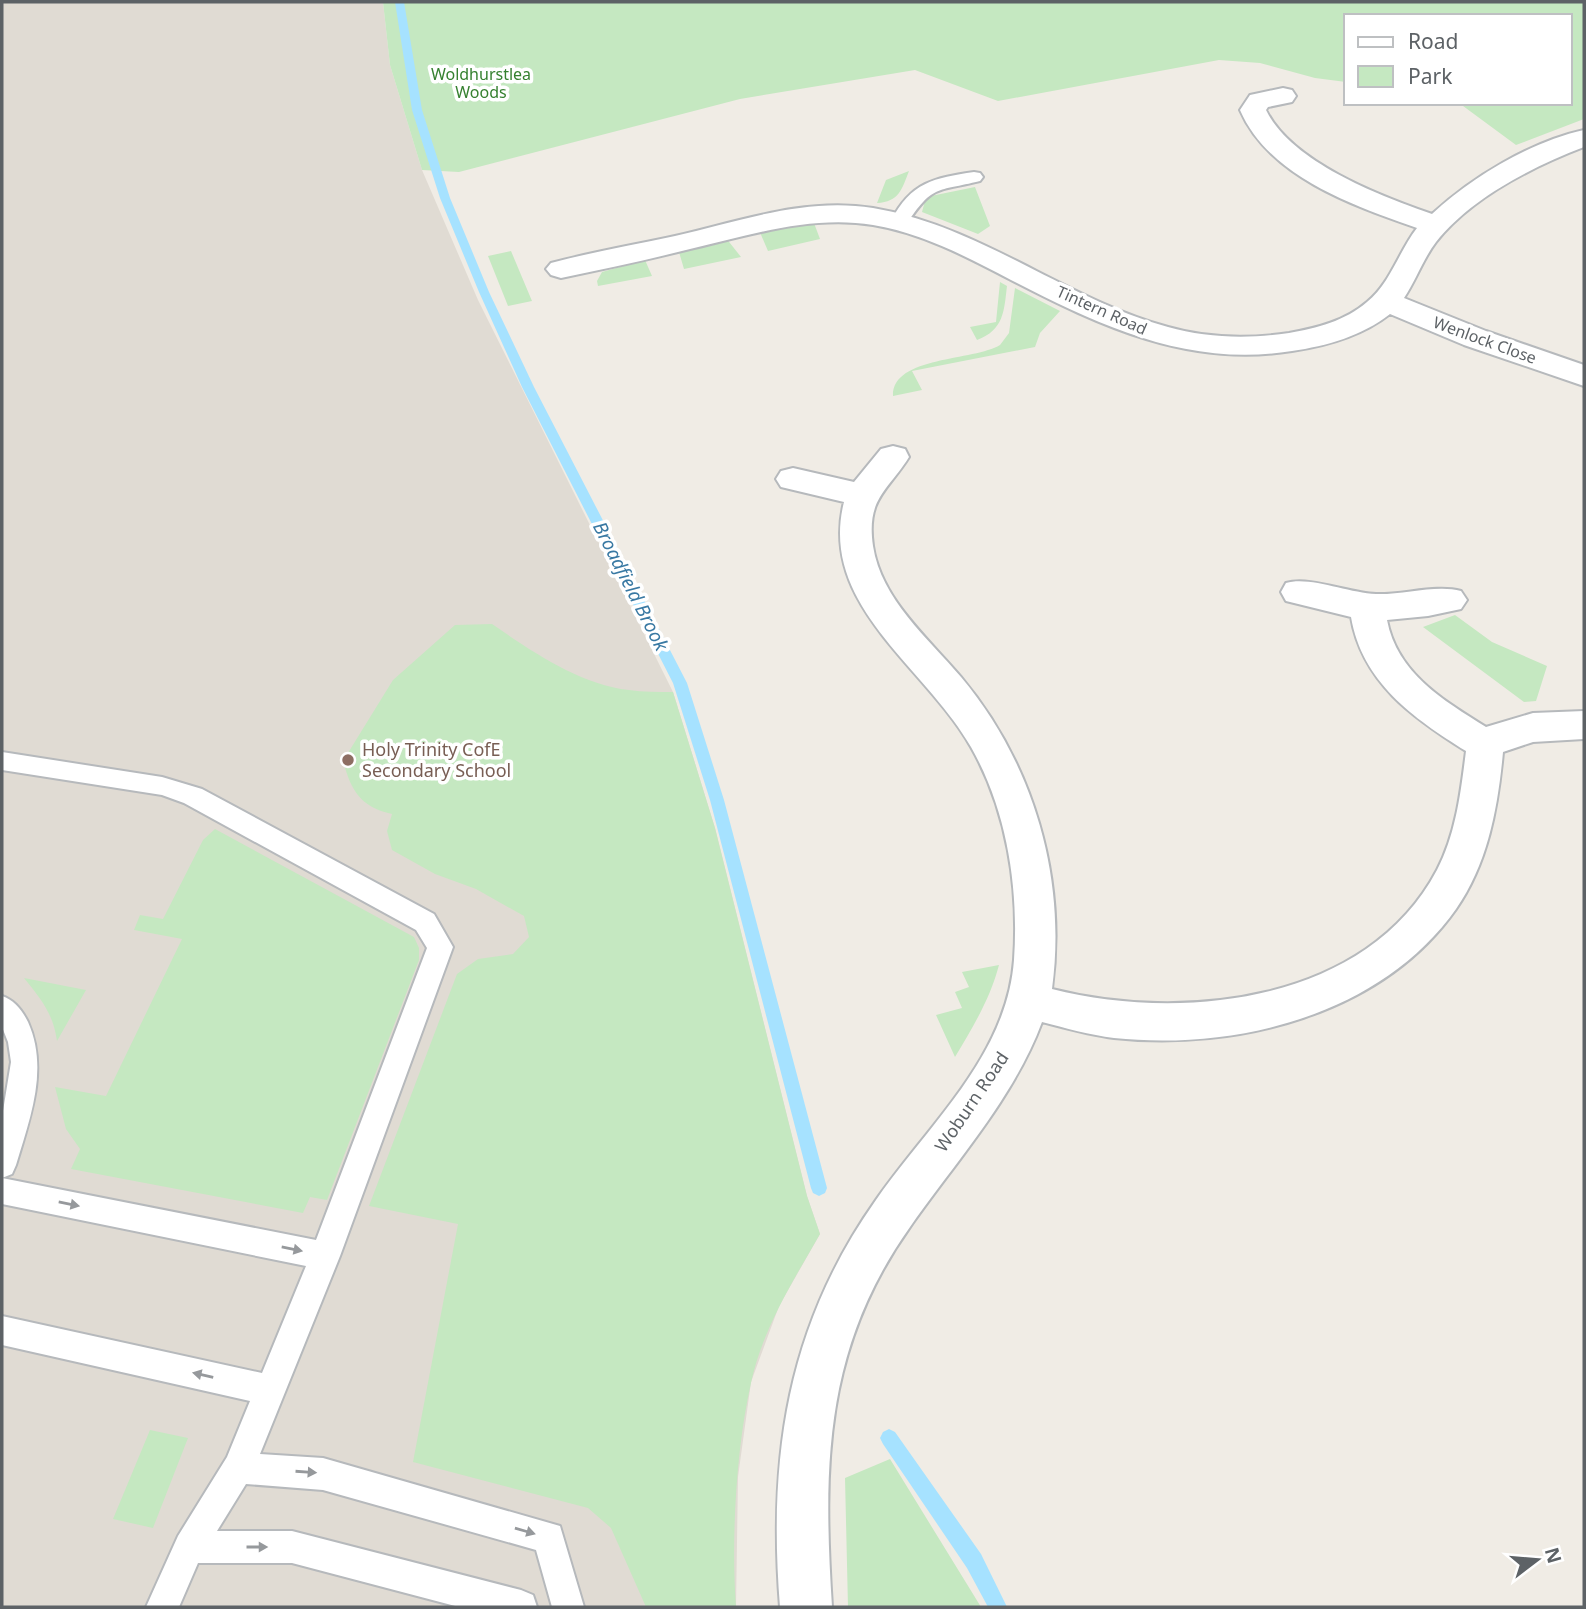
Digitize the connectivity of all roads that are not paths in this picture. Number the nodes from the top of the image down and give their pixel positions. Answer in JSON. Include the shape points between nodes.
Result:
{"nodes":[{"id":1,"x":1283,"y":96,"type":"dead end"},
{"id":2,"x":1584,"y":138,"type":"edge"},
{"id":3,"x":974,"y":177,"type":"dead end"},
{"id":4,"x":900,"y":221,"type":"junction"},
{"id":5,"x":1436,"y":225,"type":"junction"},
{"id":6,"x":549,"y":242,"type":"dead end"},
{"id":7,"x":1387,"y":302,"type":"junction"},
{"id":8,"x":1584,"y":376,"type":"edge"},
{"id":9,"x":893,"y":457,"type":"dead end"},
{"id":10,"x":793,"y":480,"type":"dead end"},
{"id":11,"x":862,"y":495,"type":"junction"},
{"id":12,"x":1298,"y":592,"type":"dead end"},
{"id":13,"x":1449,"y":600,"type":"dead end"},
{"id":14,"x":1367,"y":608,"type":"junction"},
{"id":15,"x":1584,"y":724,"type":"edge"},
{"id":16,"x":1485,"y":745,"type":"junction"},
{"id":17,"x":2,"y":761,"type":"edge"},
{"id":18,"x":1029,"y":1001,"type":"junction"},
{"id":19,"x":2,"y":1007,"type":"edge"},
{"id":20,"x":2,"y":1166,"type":"edge"},
{"id":21,"x":2,"y":1191,"type":"edge"},
{"id":22,"x":325,"y":1256,"type":"junction"},
{"id":23,"x":2,"y":1331,"type":"edge"},
{"id":24,"x":270,"y":1390,"type":"junction"},
{"id":25,"x":238,"y":1468,"type":"junction"},
{"id":26,"x":189,"y":1547,"type":"junction"},
{"id":27,"x":162,"y":1607,"type":"edge"},
{"id":28,"x":521,"y":1607,"type":"edge"},
{"id":29,"x":568,"y":1607,"type":"edge"},
{"id":30,"x":806,"y":1607,"type":"edge"}],
"edges":[{"from":1,"to":5,"type":"street","via":[[1259,101],[1253,110],[1287,152],[1341,188]]},
{"from":2,"to":5,"type":"street","name":"Tintern Road","via":[[1522,166]]},
{"from":3,"to":4,"type":"lane","via":[[915,195]]},
{"from":4,"to":6,"type":"street","name":"Tintern Road","via":[[836,215],[762,222],[566,282]]},
{"from":4,"to":7,"type":"street","name":"Tintern Road","via":[[937,233],[1137,329],[1181,339],[1222,345],[1296,341],[1364,320]]},
{"from":5,"to":7,"type":"street","name":"Tintern Road","via":[[1417,245]]},
{"from":7,"to":8,"type":"street","name":"Wenlock Close"},
{"from":9,"to":11,"type":"street","name":"Woburn Road"},
{"from":10,"to":11,"type":"street"},
{"from":11,"to":18,"type":"street","name":"Woburn Road","via":[[855,517],[858,564],[871,591],[894,626],[964,708],[1009,786],[1024,834],[1032,885],[1035,934]]},
{"from":12,"to":14,"type":"street"},
{"from":13,"to":14,"type":"street","via":[[1404,608]]},
{"from":14,"to":16,"type":"street","via":[[1376,648],[1403,685]]},
{"from":15,"to":16,"type":"street","via":[[1517,730]]},
{"from":16,"to":18,"type":"street","via":[[1472,832],[1461,863],[1426,920],[1373,966],[1309,996],[1233,1016],[1114,1020]]},
{"from":17,"to":22,"type":"lane","via":[[187,793],[425,922],[440,947]]},
{"from":18,"to":30,"type":"street","name":"Woburn Road","via":[[1004,1058],[873,1244],[832,1324],[810,1399],[803,1496]]},
{"from":19,"to":20,"type":"lane","via":[[15,1019],[23,1042],[24,1072]]},
{"from":21,"to":22,"type":"lane","one_way":true},
{"from":22,"to":24,"type":"lane"},
{"from":24,"to":23,"type":"lane","one_way":true},
{"from":24,"to":25,"type":"lane"},
{"from":25,"to":26,"type":"lane"},
{"from":25,"to":29,"type":"lane","one_way":true,"via":[[323,1474],[549,1537]]},
{"from":26,"to":27,"type":"lane"},
{"from":26,"to":28,"type":"lane","one_way":true,"via":[[292,1547]]}]}
